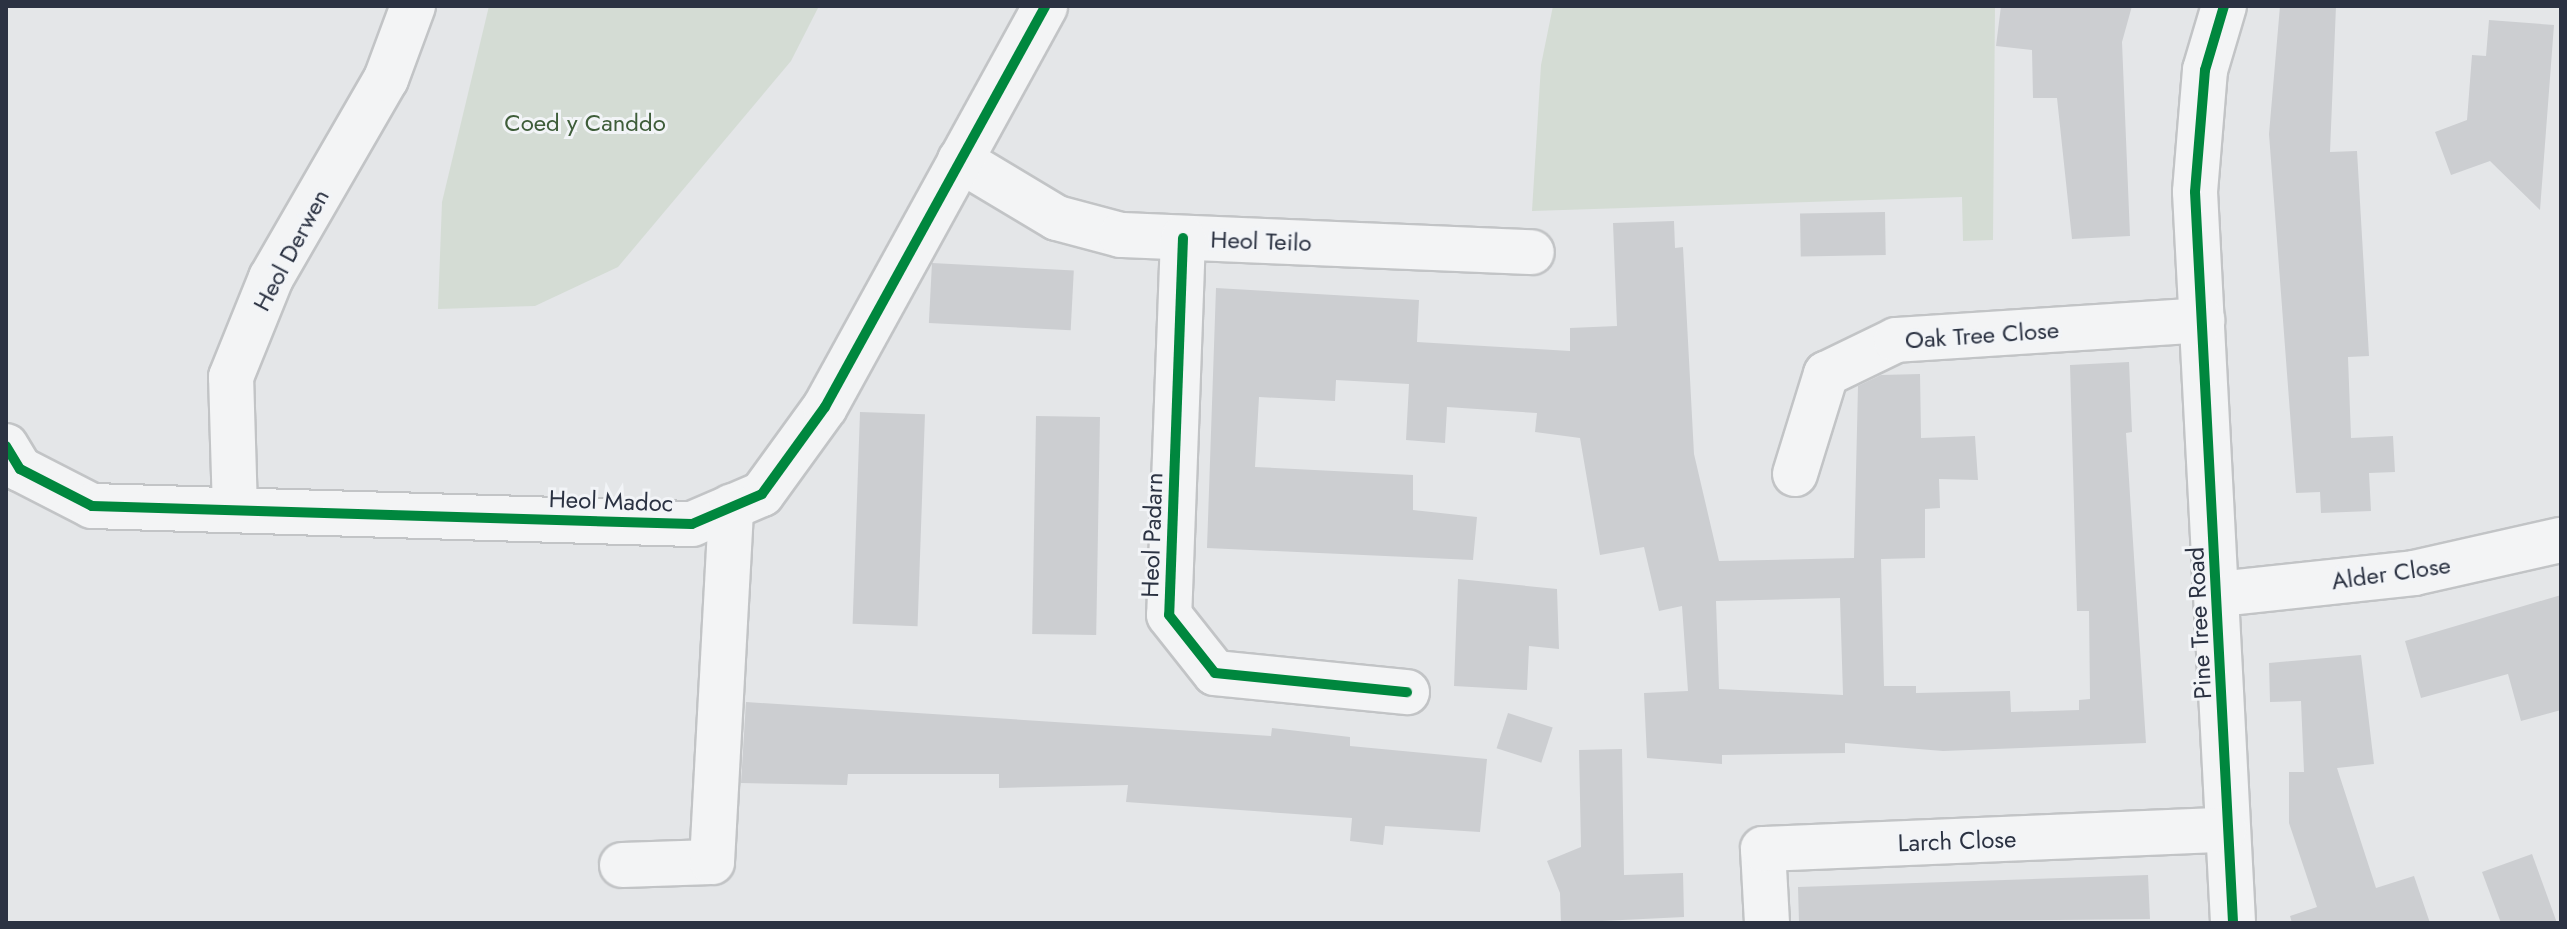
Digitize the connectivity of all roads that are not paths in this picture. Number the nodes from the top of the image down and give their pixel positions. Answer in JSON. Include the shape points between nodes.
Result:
{"nodes":[{"id":1,"x":413,"y":6,"type":"edge"},
{"id":2,"x":1045,"y":6,"type":"edge"},
{"id":3,"x":2224,"y":6,"type":"edge"},
{"id":4,"x":960,"y":160,"type":"junction"},
{"id":5,"x":1183,"y":238,"type":"junction"},
{"id":6,"x":1532,"y":252,"type":"dead end"},
{"id":7,"x":2202,"y":320,"type":"junction"},
{"id":8,"x":6,"y":446,"type":"edge"},
{"id":9,"x":1795,"y":474,"type":"dead end"},
{"id":10,"x":731,"y":507,"type":"junction"},
{"id":11,"x":235,"y":510,"type":"junction"},
{"id":12,"x":2561,"y":540,"type":"edge"},
{"id":13,"x":2219,"y":594,"type":"junction"},
{"id":14,"x":1407,"y":692,"type":"dead end"},
{"id":15,"x":2225,"y":830,"type":"junction"},
{"id":16,"x":622,"y":865,"type":"dead end"},
{"id":17,"x":1767,"y":923,"type":"edge"},
{"id":18,"x":2233,"y":923,"type":"edge"}],
"edges":[{"from":1,"to":11,"type":"street","name":"Heol Derwen","via":[[386,79],[271,278],[231,377]]},
{"from":2,"to":4,"type":"street","name":"Heol Madoc"},
{"from":3,"to":7,"type":"street","name":"Pine Tree Road","via":[[2205,70],[2195,192]]},
{"from":4,"to":5,"type":"street","name":"Heol Teilo","via":[[1057,218],[1121,235]]},
{"from":4,"to":10,"type":"street","name":"Heol Madoc","via":[[825,407],[762,494]]},
{"from":5,"to":6,"type":"street","name":"Heol Teilo"},
{"from":5,"to":14,"type":"street","name":"Heol Padarn","via":[[1169,615],[1215,673]]},
{"from":7,"to":9,"type":"street","name":"Oak Tree Close","via":[[1896,340],[1826,374]]},
{"from":7,"to":13,"type":"street","name":"Pine Tree Road"},
{"from":8,"to":11,"type":"street","name":"Heol Madoc","via":[[20,469],[92,506]]},
{"from":10,"to":11,"type":"street","name":"Heol Madoc","via":[[692,524]]},
{"from":10,"to":16,"type":"street","via":[[712,862]]},
{"from":12,"to":13,"type":"street","name":"Alder Close","via":[[2414,573]]},
{"from":13,"to":15,"type":"street","name":"Pine Tree Road"},
{"from":15,"to":17,"type":"street","name":"Larch Close","via":[[1763,849]]},
{"from":15,"to":18,"type":"street","name":"Pine Tree Road"}]}
